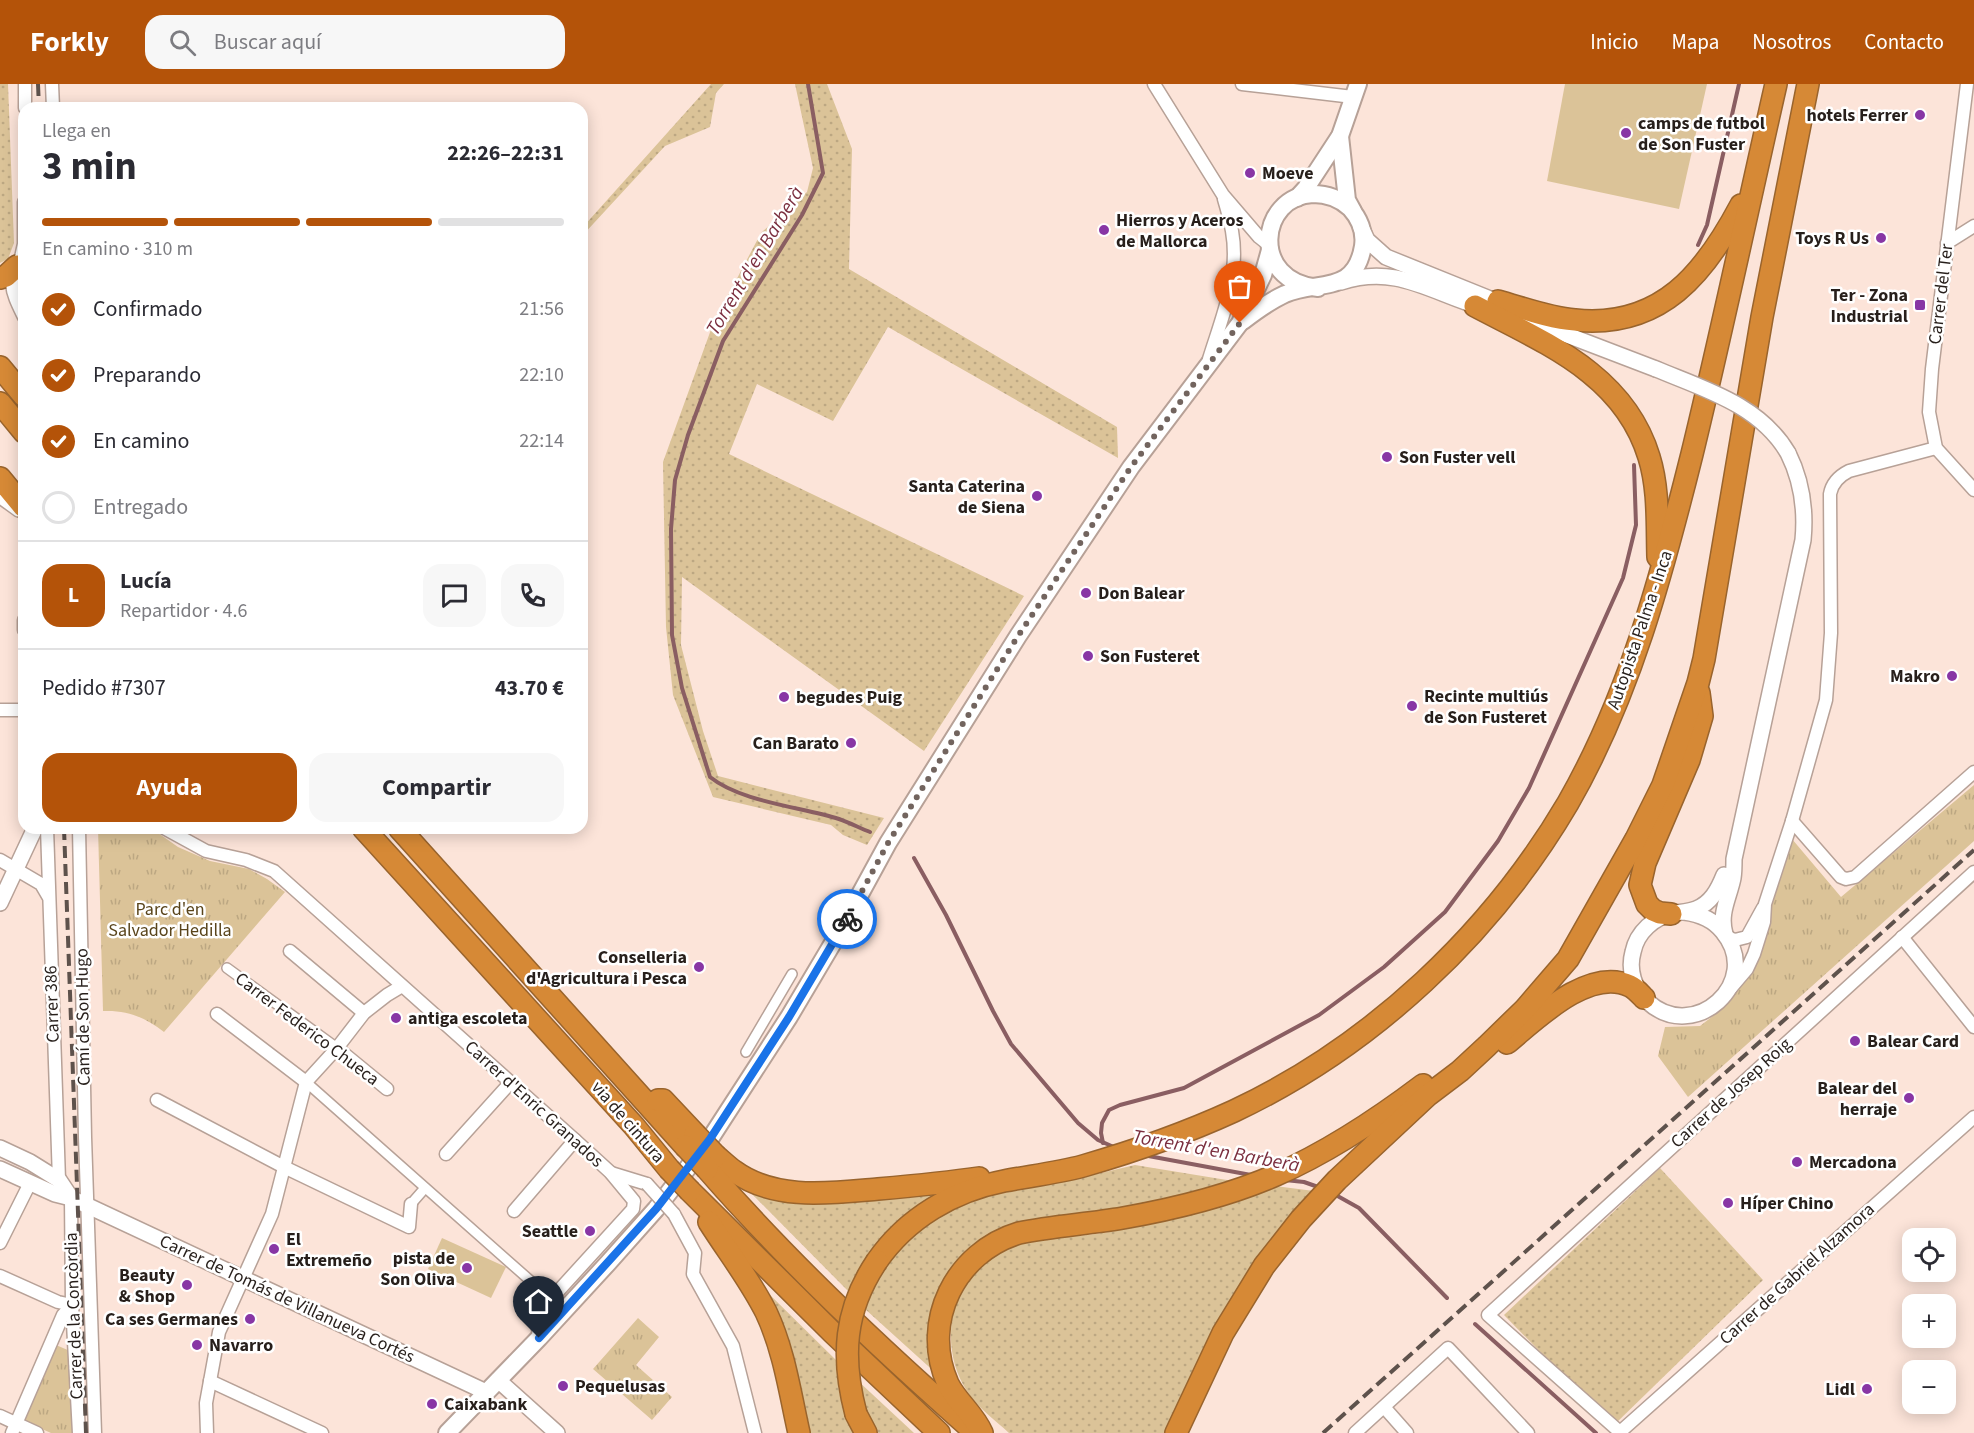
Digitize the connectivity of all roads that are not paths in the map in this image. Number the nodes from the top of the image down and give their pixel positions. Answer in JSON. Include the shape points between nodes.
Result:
{"nodes":[{"id":1,"x":25,"y":84,"type":"edge"},
{"id":2,"x":52,"y":84,"type":"edge"},
{"id":3,"x":1154,"y":84,"type":"edge"},
{"id":4,"x":1242,"y":84,"type":"edge"},
{"id":5,"x":1776,"y":84,"type":"edge"},
{"id":6,"x":1808,"y":84,"type":"edge"},
{"id":7,"x":1967,"y":84,"type":"edge"},
{"id":8,"x":1355,"y":91,"type":"edge"},
{"id":9,"x":25,"y":102,"type":"edge"},
{"id":10,"x":53,"y":102,"type":"edge"},
{"id":11,"x":1340,"y":136,"type":"junction"},
{"id":12,"x":1754,"y":180,"type":"junction"},
{"id":13,"x":1223,"y":195,"type":"junction"},
{"id":14,"x":1297,"y":198,"type":"junction"},
{"id":15,"x":1353,"y":211,"type":"junction"},
{"id":16,"x":1974,"y":226,"type":"edge"},
{"id":17,"x":1361,"y":227,"type":"junction"},
{"id":18,"x":1947,"y":243,"type":"junction"},
{"id":19,"x":1270,"y":248,"type":"junction"},
{"id":20,"x":15,"y":266,"type":"edge"},
{"id":21,"x":1325,"y":286,"type":"junction"},
{"id":22,"x":1498,"y":301,"type":"junction"},
{"id":23,"x":18,"y":304,"type":"edge"},
{"id":24,"x":1475,"y":306,"type":"junction"},
{"id":25,"x":1240,"y":323,"type":"junction"},
{"id":26,"x":1541,"y":325,"type":"junction"},
{"id":27,"x":0,"y":367,"type":"edge"},
{"id":28,"x":1206,"y":368,"type":"junction"},
{"id":29,"x":18,"y":389,"type":"edge"},
{"id":30,"x":0,"y":403,"type":"edge"},
{"id":31,"x":18,"y":425,"type":"edge"},
{"id":32,"x":1936,"y":448,"type":"junction"},
{"id":33,"x":0,"y":478,"type":"edge"},
{"id":34,"x":1974,"y":490,"type":"edge"},
{"id":35,"x":0,"y":499,"type":"edge"},
{"id":36,"x":18,"y":504,"type":"edge"},
{"id":37,"x":18,"y":508,"type":"edge"},
{"id":38,"x":1659,"y":583,"type":"junction"},
{"id":39,"x":1698,"y":683,"type":"junction"},
{"id":40,"x":0,"y":710,"type":"edge"},
{"id":41,"x":18,"y":710,"type":"edge"},
{"id":42,"x":1974,"y":772,"type":"edge"},
{"id":43,"x":1792,"y":821,"type":"junction"},
{"id":44,"x":32,"y":834,"type":"edge"},
{"id":45,"x":47,"y":834,"type":"edge"},
{"id":46,"x":79,"y":834,"type":"edge"},
{"id":47,"x":175,"y":834,"type":"edge"},
{"id":48,"x":363,"y":834,"type":"edge"},
{"id":49,"x":368,"y":834,"type":"edge"},
{"id":50,"x":404,"y":834,"type":"edge"},
{"id":51,"x":380,"y":849,"type":"junction"},
{"id":52,"x":1734,"y":859,"type":"junction"},
{"id":53,"x":0,"y":860,"type":"edge"},
{"id":54,"x":16,"y":870,"type":"junction"},
{"id":55,"x":1974,"y":872,"type":"edge"},
{"id":56,"x":49,"y":900,"type":"junction"},
{"id":57,"x":0,"y":903,"type":"edge"},
{"id":58,"x":1765,"y":904,"type":"junction"},
{"id":59,"x":1677,"y":913,"type":"junction"},
{"id":60,"x":1583,"y":930,"type":"junction"},
{"id":61,"x":1726,"y":935,"type":"junction"},
{"id":62,"x":1902,"y":937,"type":"junction"},
{"id":63,"x":290,"y":951,"type":"dead end"},
{"id":64,"x":227,"y":968,"type":"dead end"},
{"id":65,"x":792,"y":974,"type":"dead end"},
{"id":66,"x":402,"y":986,"type":"junction"},
{"id":67,"x":1727,"y":992,"type":"junction"},
{"id":68,"x":1644,"y":998,"type":"junction"},
{"id":69,"x":364,"y":1013,"type":"junction"},
{"id":70,"x":217,"y":1014,"type":"dead end"},
{"id":71,"x":1974,"y":1027,"type":"edge"},
{"id":72,"x":337,"y":1048,"type":"junction"},
{"id":73,"x":746,"y":1052,"type":"dead end"},
{"id":74,"x":306,"y":1082,"type":"junction"},
{"id":75,"x":511,"y":1082,"type":"junction"},
{"id":76,"x":387,"y":1089,"type":"dead end"},
{"id":77,"x":1427,"y":1096,"type":"junction"},
{"id":78,"x":157,"y":1100,"type":"dead end"},
{"id":79,"x":1974,"y":1116,"type":"edge"},
{"id":80,"x":575,"y":1140,"type":"junction"},
{"id":81,"x":0,"y":1148,"type":"edge"},
{"id":82,"x":446,"y":1154,"type":"dead end"},
{"id":83,"x":1112,"y":1157,"type":"junction"},
{"id":84,"x":712,"y":1162,"type":"junction"},
{"id":85,"x":285,"y":1167,"type":"junction"},
{"id":86,"x":7,"y":1172,"type":"edge"},
{"id":87,"x":610,"y":1172,"type":"junction"},
{"id":88,"x":54,"y":1173,"type":"junction"},
{"id":89,"x":30,"y":1183,"type":"junction"},
{"id":90,"x":425,"y":1188,"type":"junction"},
{"id":91,"x":692,"y":1195,"type":"junction"},
{"id":92,"x":71,"y":1198,"type":"junction"},
{"id":93,"x":411,"y":1204,"type":"joint"},
{"id":94,"x":87,"y":1206,"type":"junction"},
{"id":95,"x":514,"y":1211,"type":"dead end"},
{"id":96,"x":0,"y":1243,"type":"edge"},
{"id":97,"x":0,"y":1276,"type":"edge"},
{"id":98,"x":244,"y":1279,"type":"junction"},
{"id":99,"x":551,"y":1299,"type":"junction"},
{"id":100,"x":72,"y":1305,"type":"junction"},
{"id":101,"x":539,"y":1338,"type":"junction"},
{"id":102,"x":210,"y":1381,"type":"junction"},
{"id":103,"x":492,"y":1386,"type":"junction"},
{"id":104,"x":1384,"y":1407,"type":"junction"},
{"id":105,"x":0,"y":1416,"type":"edge"},
{"id":106,"x":15,"y":1428,"type":"edge"},
{"id":107,"x":1621,"y":1432,"type":"edge"},
{"id":108,"x":37,"y":1433,"type":"edge"},
{"id":109,"x":79,"y":1433,"type":"edge"},
{"id":110,"x":95,"y":1433,"type":"edge"},
{"id":111,"x":207,"y":1433,"type":"edge"},
{"id":112,"x":322,"y":1433,"type":"edge"},
{"id":113,"x":447,"y":1433,"type":"edge"},
{"id":114,"x":557,"y":1433,"type":"edge"},
{"id":115,"x":754,"y":1433,"type":"edge"},
{"id":116,"x":799,"y":1433,"type":"edge"},
{"id":117,"x":866,"y":1433,"type":"edge"},
{"id":118,"x":939,"y":1433,"type":"edge"},
{"id":119,"x":977,"y":1433,"type":"edge"},
{"id":120,"x":982,"y":1433,"type":"edge"},
{"id":121,"x":1176,"y":1433,"type":"edge"},
{"id":122,"x":1354,"y":1433,"type":"edge"},
{"id":123,"x":1407,"y":1433,"type":"edge"},
{"id":124,"x":1528,"y":1433,"type":"edge"}],
"edges":[{"from":1,"to":9,"type":"street"},
{"from":2,"to":10,"type":"street"},
{"from":3,"to":13,"type":"street"},
{"from":4,"to":8,"type":"street"},
{"from":5,"to":12,"type":"highway","name":"Autopista Palma - Inca"},
{"from":6,"to":39,"type":"highway","via":[[1768,285]]},
{"from":7,"to":18,"type":"street","name":"Carrer del Ter"},
{"from":8,"to":11,"type":"main road"},
{"from":11,"to":14,"type":"main road"},
{"from":11,"to":15,"type":"main road","via":[[1347,200]]},
{"from":12,"to":22,"type":"highway","via":[[1727,231],[1700,270],[1668,298],[1644,310],[1608,320],[1575,320]]},
{"from":12,"to":38,"type":"highway","name":"Autopista Palma - Inca"},
{"from":13,"to":19,"type":"street"},
{"from":13,"to":28,"type":"street","via":[[1232,231],[1234,266]]},
{"from":14,"to":15,"type":"main road","via":[[1327,195]]},
{"from":14,"to":19,"type":"main road","via":[[1275,217]]},
{"from":15,"to":17,"type":"main road"},
{"from":16,"to":18,"type":"street"},
{"from":17,"to":21,"type":"main road","via":[[1361,255],[1355,268],[1345,278]]},
{"from":17,"to":22,"type":"street","via":[[1367,240],[1386,257]]},
{"from":18,"to":32,"type":"street","name":"Carrer del Ter","via":[[1929,395]]},
{"from":19,"to":21,"type":"main road","via":[[1274,262],[1293,281],[1305,286]]},
{"from":19,"to":25,"type":"main road","via":[[1263,275]]},
{"from":20,"to":23,"type":"street","via":[[12,286]]},
{"from":21,"to":24,"type":"street","via":[[1360,276],[1392,276]]},
{"from":21,"to":25,"type":"main road","via":[[1286,294]]},
{"from":22,"to":26,"type":"street"},
{"from":24,"to":26,"type":"street"},
{"from":24,"to":38,"type":"highway","via":[[1573,358],[1622,407],[1640,435],[1651,464]]},
{"from":25,"to":28,"type":"main road"},
{"from":26,"to":52,"type":"street","bridge":true,"via":[[1656,369],[1744,409],[1771,430],[1788,453],[1798,476],[1804,507],[1803,540]]},
{"from":27,"to":29,"type":"highway"},
{"from":28,"to":101,"type":"main road","via":[[1125,476],[1018,636],[888,843],[789,1017],[710,1139],[656,1209]]},
{"from":30,"to":31,"type":"highway"},
{"from":32,"to":34,"type":"street"},
{"from":32,"to":43,"type":"street","via":[[1849,471],[1831,487],[1828,685]]},
{"from":33,"to":36,"type":"highway"},
{"from":35,"to":37,"type":"street"},
{"from":38,"to":83,"type":"highway","name":"Autopista Palma - Inca","via":[[1604,731],[1568,801],[1537,851],[1467,938],[1426,980],[1336,1052],[1236,1110]]},
{"from":39,"to":59,"type":"highway","via":[[1702,716],[1640,885],[1653,910],[1660,914]]},
{"from":39,"to":60,"type":"highway","via":[[1663,785]]},
{"from":40,"to":41,"type":"street"},
{"from":42,"to":43,"type":"street","via":[[1850,879],[1841,878]]},
{"from":43,"to":58,"type":"street"},
{"from":44,"to":54,"type":"street"},
{"from":45,"to":56,"type":"street","name":"Carrer 386"},
{"from":46,"to":94,"type":"street","name":"Camí de Son Hugo"},
{"from":47,"to":66,"type":"street","name":"Carrer d'Enric Granados","via":[[206,851],[274,871]]},
{"from":48,"to":51,"type":"highway"},
{"from":49,"to":51,"type":"highway"},
{"from":50,"to":84,"type":"highway","bridge":true,"via":[[640,1096]]},
{"from":51,"to":91,"type":"highway","name":"via de cintura","bridge":true,"via":[[634,1126]]},
{"from":52,"to":59,"type":"street","via":[[1712,898],[1697,909]]},
{"from":52,"to":61,"type":"street","via":[[1733,879],[1723,911]]},
{"from":53,"to":54,"type":"street"},
{"from":54,"to":56,"type":"street","via":[[41,884]]},
{"from":54,"to":57,"type":"street"},
{"from":55,"to":62,"type":"street","name":"Carrer de Josep Roig"},
{"from":56,"to":88,"type":"street","name":"Carrer 386"},
{"from":58,"to":61,"type":"street","via":[[1749,936],[1738,940]]},
{"from":58,"to":67,"type":"street","via":[[1764,922],[1750,961]]},
{"from":59,"to":61,"type":"street","via":[[1698,914]]},
{"from":59,"to":68,"type":"street","via":[[1659,918],[1645,928],[1633,951],[1632,976]]},
{"from":60,"to":77,"type":"highway","via":[[1568,959],[1525,1009],[1460,1071]]},
{"from":60,"to":120,"type":"highway","via":[[1456,1059],[1370,1122],[1295,1166],[1239,1189],[1133,1216],[1019,1233],[992,1244],[970,1261],[955,1280],[945,1303],[940,1347],[948,1384]]},
{"from":61,"to":67,"type":"street","via":[[1735,961],[1734,978]]},
{"from":62,"to":71,"type":"street"},
{"from":62,"to":107,"type":"street","name":"Carrer de Josep Roig","via":[[1488,1315]]},
{"from":63,"to":69,"type":"street"},
{"from":64,"to":72,"type":"street","name":"Carrer Federico Chueca"},
{"from":65,"to":73,"type":"street"},
{"from":66,"to":69,"type":"street"},
{"from":66,"to":75,"type":"street","name":"Carrer d'Enric Granados"},
{"from":67,"to":68,"type":"street","via":[[1711,1007],[1683,1016],[1662,1011]]},
{"from":68,"to":77,"type":"highway","via":[[1623,983],[1592,984],[1552,1006],[1456,1085]]},
{"from":69,"to":72,"type":"street"},
{"from":70,"to":74,"type":"street"},
{"from":72,"to":74,"type":"street"},
{"from":72,"to":76,"type":"street","name":"Carrer Federico Chueca"},
{"from":74,"to":85,"type":"street"},
{"from":74,"to":90,"type":"street"},
{"from":75,"to":80,"type":"street","name":"Carrer d'Enric Granados"},
{"from":75,"to":82,"type":"street"},
{"from":77,"to":121,"type":"highway","via":[[1336,1180],[1276,1250],[1243,1299]]},
{"from":78,"to":85,"type":"street"},
{"from":79,"to":107,"type":"street","name":"Carrer de Gabriel Alzamora"},
{"from":80,"to":87,"type":"street","name":"Carrer d'Enric Granados"},
{"from":80,"to":95,"type":"street"},
{"from":81,"to":88,"type":"street"},
{"from":83,"to":84,"type":"highway","via":[[1091,1157],[937,1184],[813,1193],[754,1182]]},
{"from":83,"to":117,"type":"highway","bridge":true,"via":[[959,1194],[910,1225],[877,1261],[861,1288],[846,1350],[856,1413]]},
{"from":84,"to":119,"type":"highway","via":[[738,1205],[825,1293]]},
{"from":85,"to":93,"type":"street","via":[[409,1227]]},
{"from":85,"to":98,"type":"street","via":[[272,1214]]},
{"from":86,"to":88,"type":"street"},
{"from":86,"to":89,"type":"street","name":"Carrer de Tomás de Villanueva Cortés"},
{"from":87,"to":99,"type":"street","name":"Carrer d'Enric Granados","via":[[634,1201],[633,1209]]},
{"from":87,"to":115,"type":"street","bridge":true,"via":[[647,1185],[674,1214],[695,1253],[693,1274],[733,1346]]},
{"from":88,"to":92,"type":"street"},
{"from":89,"to":92,"type":"street","name":"Carrer de Tomás de Villanueva Cortés"},
{"from":89,"to":96,"type":"street"},
{"from":90,"to":93,"type":"street"},
{"from":90,"to":99,"type":"street"},
{"from":91,"to":116,"type":"highway","via":[[766,1313]]},
{"from":91,"to":118,"type":"highway","name":"via de cintura"},
{"from":92,"to":94,"type":"street","name":"Carrer de Tomás de Villanueva Cortés"},
{"from":92,"to":100,"type":"street","name":"Carrer de la Concòrdia"},
{"from":94,"to":98,"type":"street","name":"Carrer de Tomás de Villanueva Cortés"},
{"from":94,"to":110,"type":"street","name":"Carrer de la Concòrdia"},
{"from":97,"to":100,"type":"street"},
{"from":98,"to":102,"type":"street","via":[[219,1332]]},
{"from":98,"to":103,"type":"street","name":"Carrer de Tomás de Villanueva Cortés"},
{"from":99,"to":101,"type":"street","via":[[537,1319]]},
{"from":100,"to":106,"type":"street","via":[[63,1315]]},
{"from":100,"to":109,"type":"street","name":"Carrer de la Concòrdia"},
{"from":101,"to":103,"type":"main road"},
{"from":102,"to":111,"type":"street"},
{"from":102,"to":112,"type":"street"},
{"from":103,"to":113,"type":"main road"},
{"from":103,"to":114,"type":"street","name":"Carrer de Tomás de Villanueva Cortés"},
{"from":104,"to":122,"type":"street"},
{"from":104,"to":123,"type":"street"},
{"from":104,"to":124,"type":"street","via":[[1448,1348]]},
{"from":105,"to":106,"type":"street"},
{"from":106,"to":108,"type":"street"}]}
